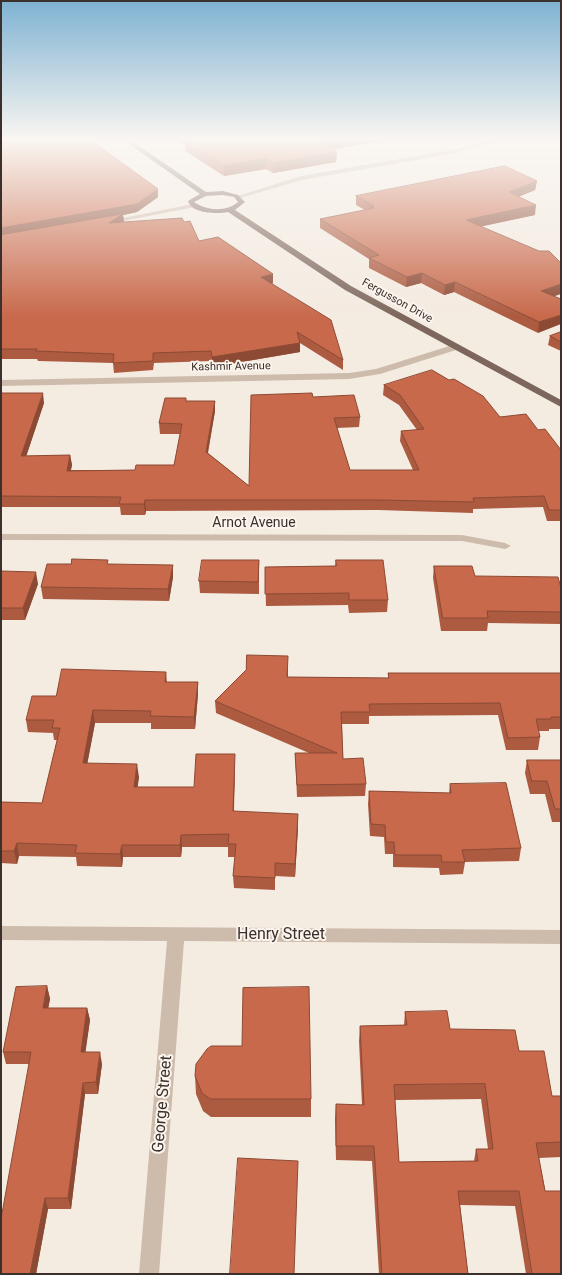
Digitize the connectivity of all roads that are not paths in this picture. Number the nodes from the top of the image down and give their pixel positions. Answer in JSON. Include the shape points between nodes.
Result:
{"nodes":[{"id":1,"x":194,"y":198,"type":"edge"},
{"id":2,"x":239,"y":198,"type":"edge"},
{"id":3,"x":193,"y":206,"type":"junction"},
{"id":4,"x":229,"y":209,"type":"junction"},
{"id":5,"x":95,"y":224,"type":"edge"},
{"id":6,"x":456,"y":347,"type":"junction"},
{"id":7,"x":1,"y":383,"type":"edge"},
{"id":8,"x":561,"y":404,"type":"edge"},
{"id":9,"x":1,"y":537,"type":"edge"},
{"id":10,"x":505,"y":546,"type":"dead end"},
{"id":11,"x":1,"y":933,"type":"edge"},
{"id":12,"x":176,"y":934,"type":"junction"},
{"id":13,"x":561,"y":937,"type":"edge"},
{"id":14,"x":149,"y":1274,"type":"edge"}],
"edges":[{"from":1,"to":3,"type":"main road","via":[[191,200]]},
{"from":2,"to":4,"type":"main road","via":[[240,205]]},
{"from":3,"to":4,"type":"main road","via":[[208,210]]},
{"from":3,"to":5,"type":"street"},
{"from":4,"to":6,"type":"main road","name":"Fergusson Drive","via":[[348,288]]},
{"from":6,"to":7,"type":"street","name":"Kashmir Avenue","via":[[377,372],[349,376]]},
{"from":6,"to":8,"type":"main road","name":"Fergusson Drive"},
{"from":9,"to":10,"type":"street","name":"Arnot Avenue","via":[[462,538]]},
{"from":11,"to":12,"type":"street","name":"Henry Street"},
{"from":12,"to":13,"type":"street","name":"Henry Street"},
{"from":12,"to":14,"type":"street","name":"George Street"}]}
